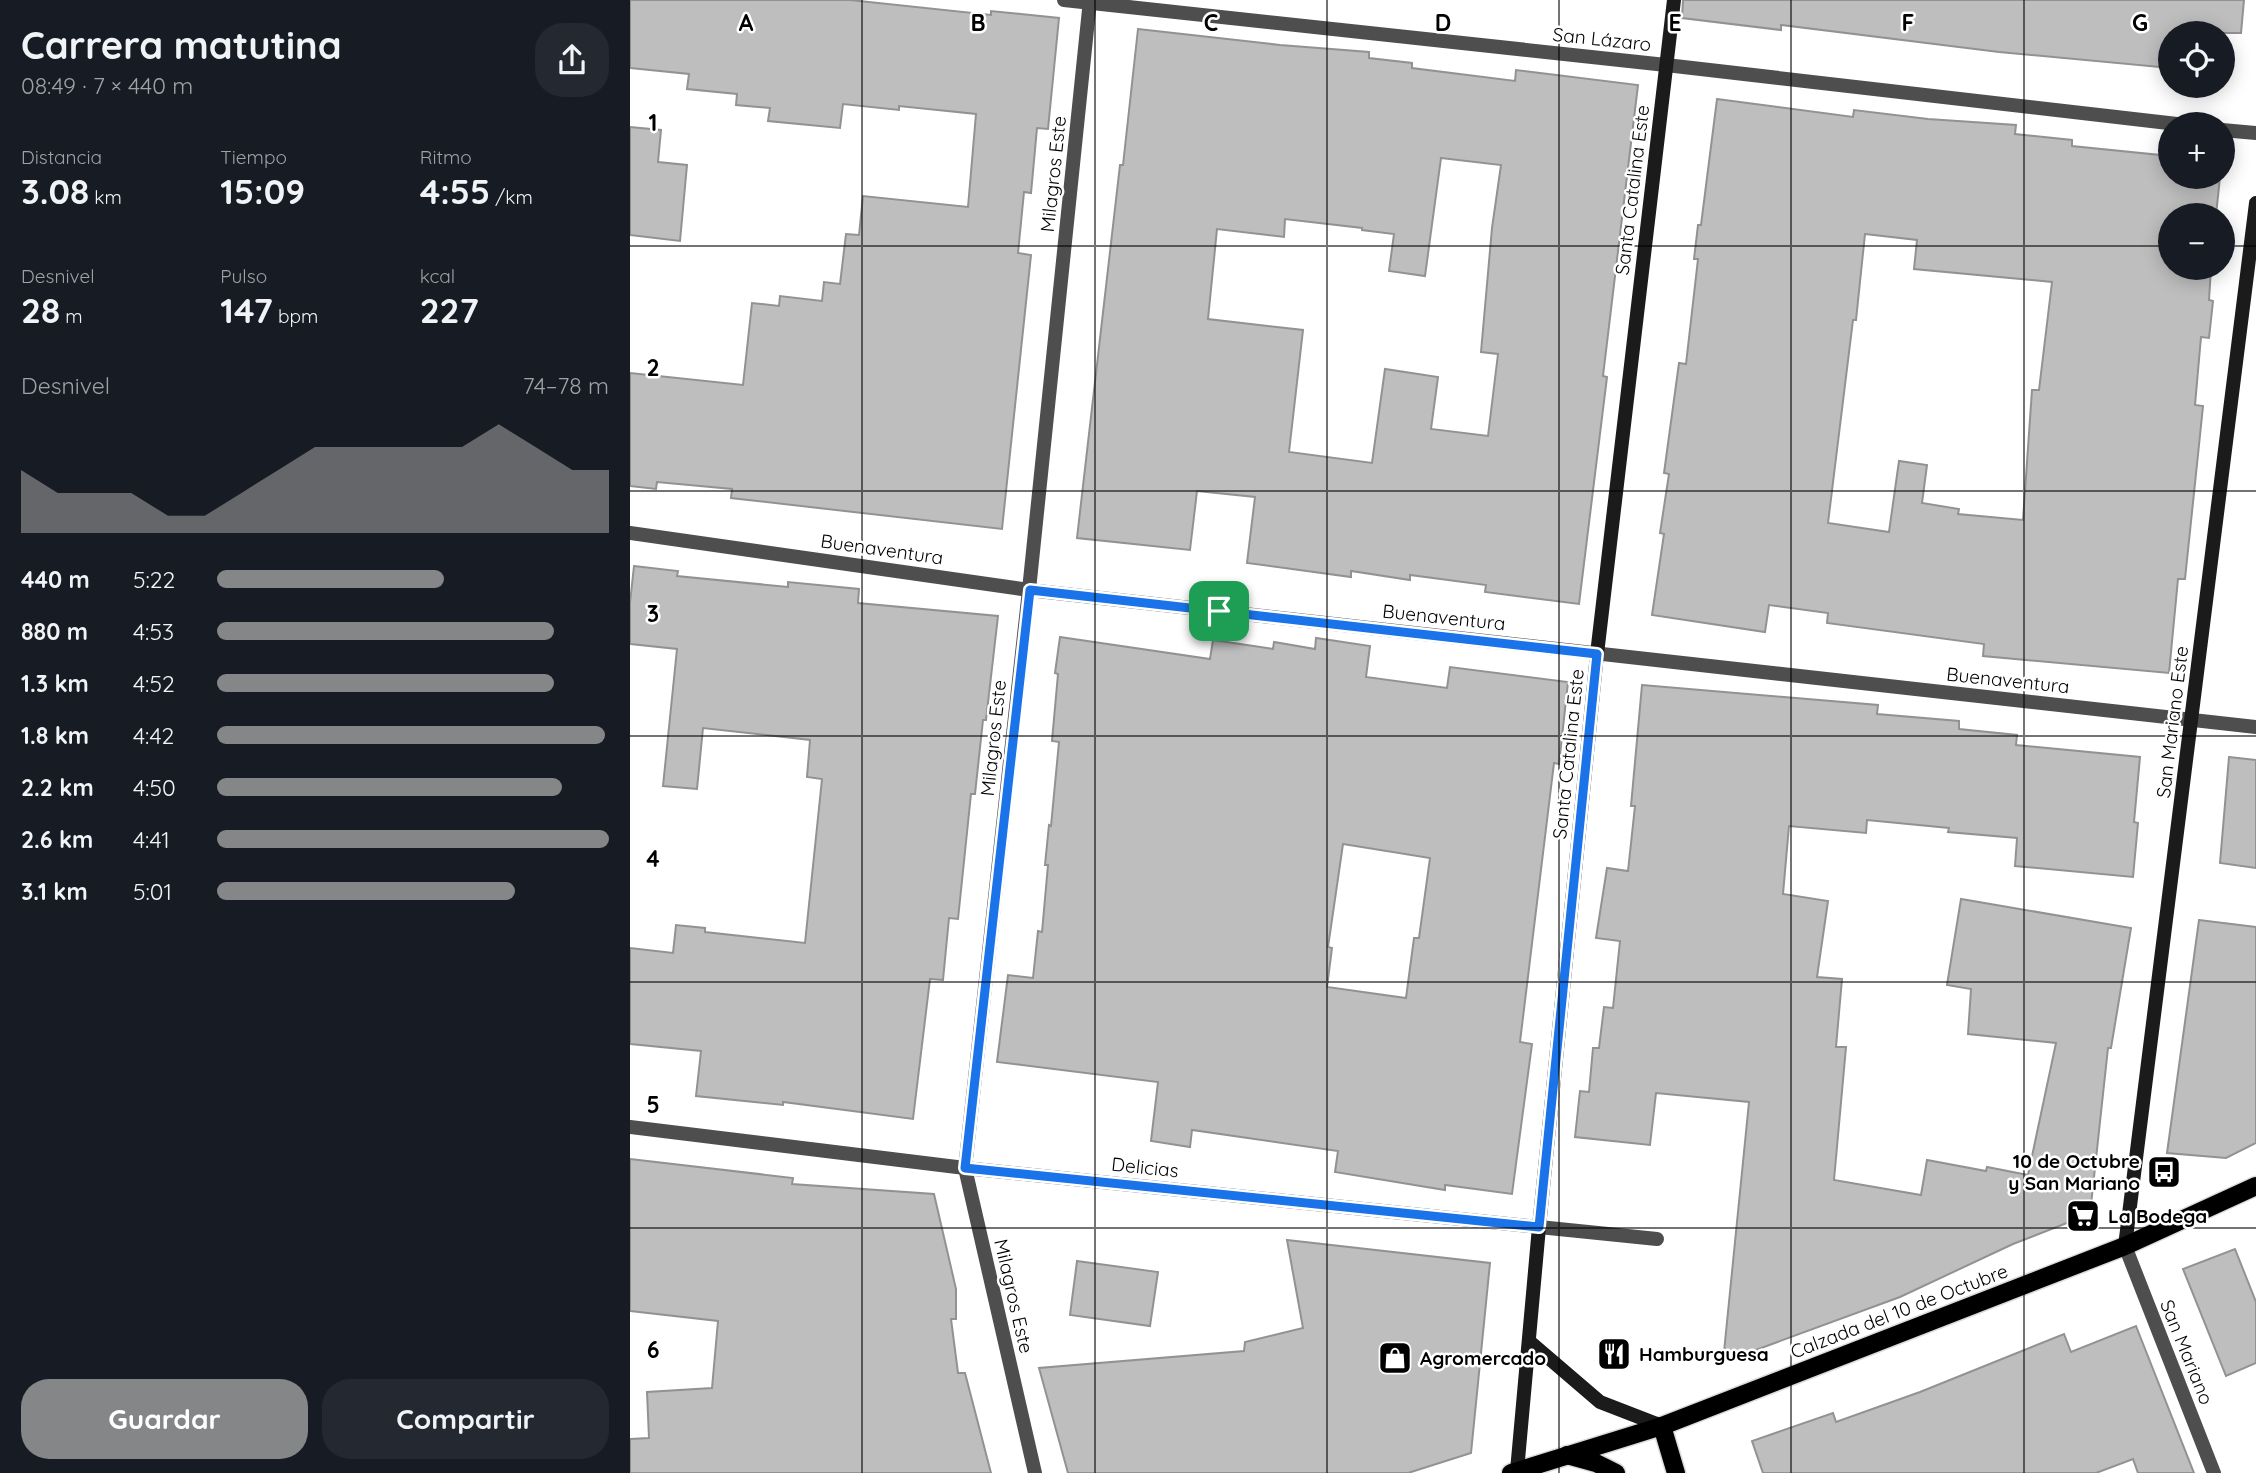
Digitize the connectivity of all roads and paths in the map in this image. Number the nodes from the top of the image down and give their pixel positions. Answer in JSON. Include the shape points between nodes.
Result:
{"nodes":[{"id":1,"x":1064,"y":0,"type":"edge"},
{"id":2,"x":1674,"y":0,"type":"edge"},
{"id":3,"x":1090,"y":2,"type":"edge"},
{"id":4,"x":1666,"y":65,"type":"junction"},
{"id":5,"x":2158,"y":122,"type":"edge"},
{"id":6,"x":2235,"y":131,"type":"edge"},
{"id":7,"x":2256,"y":133,"type":"edge"},
{"id":8,"x":2256,"y":203,"type":"edge"},
{"id":9,"x":630,"y":533,"type":"edge"},
{"id":10,"x":1030,"y":590,"type":"junction"},
{"id":11,"x":1597,"y":654,"type":"junction"},
{"id":12,"x":2192,"y":720,"type":"junction"},
{"id":13,"x":2256,"y":727,"type":"edge"},
{"id":14,"x":630,"y":1127,"type":"edge"},
{"id":15,"x":965,"y":1168,"type":"junction"},
{"id":16,"x":2256,"y":1186,"type":"edge"},
{"id":17,"x":1539,"y":1227,"type":"junction"},
{"id":18,"x":1657,"y":1239,"type":"dead end"},
{"id":19,"x":2125,"y":1246,"type":"junction"},
{"id":20,"x":1530,"y":1342,"type":"junction"},
{"id":21,"x":1662,"y":1426,"type":"junction"},
{"id":22,"x":1567,"y":1455,"type":"junction"},
{"id":23,"x":1514,"y":1472,"type":"edge"},
{"id":24,"x":1035,"y":1473,"type":"edge"},
{"id":25,"x":1616,"y":1473,"type":"edge"},
{"id":26,"x":1676,"y":1473,"type":"edge"},
{"id":27,"x":2214,"y":1473,"type":"edge"}],
"edges":[{"from":1,"to":3,"type":"street","name":"San Lázaro"},
{"from":2,"to":4,"type":"street","name":"Santa Catalina Este"},
{"from":3,"to":4,"type":"street","name":"San Lázaro"},
{"from":3,"to":10,"type":"street","name":"Milagros Este"},
{"from":4,"to":5,"type":"street","name":"San Lázaro"},
{"from":4,"to":11,"type":"street","name":"Santa Catalina Este"},
{"from":6,"to":7,"type":"street"},
{"from":8,"to":12,"type":"street","name":"San Mariano Este"},
{"from":9,"to":10,"type":"street","name":"Buenaventura"},
{"from":10,"to":11,"type":"street","name":"Buenaventura"},
{"from":10,"to":15,"type":"street","name":"Milagros Este"},
{"from":11,"to":12,"type":"street","name":"Buenaventura"},
{"from":11,"to":17,"type":"street","name":"Santa Catalina Este"},
{"from":12,"to":13,"type":"street","name":"Buenaventura"},
{"from":12,"to":19,"type":"street","name":"San Mariano Este"},
{"from":14,"to":15,"type":"street","name":"Delicias"},
{"from":15,"to":17,"type":"street","name":"Delicias"},
{"from":15,"to":24,"type":"street","name":"Milagros Este"},
{"from":16,"to":19,"type":"main road","name":"Calzada del 10 de Octubre"},
{"from":17,"to":18,"type":"street","name":"Delicias"},
{"from":17,"to":20,"type":"street","name":"Santa Catalina Este"},
{"from":19,"to":21,"type":"main road","name":"Calzada del 10 de Octubre"},
{"from":19,"to":27,"type":"street","name":"San Mariano"},
{"from":20,"to":21,"type":"street","via":[[1600,1402]]},
{"from":20,"to":23,"type":"street","name":"Santa Catalina Este"},
{"from":21,"to":22,"type":"main road","name":"Calzada del 10 de Octubre"},
{"from":21,"to":26,"type":"main road"},
{"from":22,"to":23,"type":"main road","name":"Calzada del 10 de Octubre"},
{"from":22,"to":25,"type":"main road"}]}
